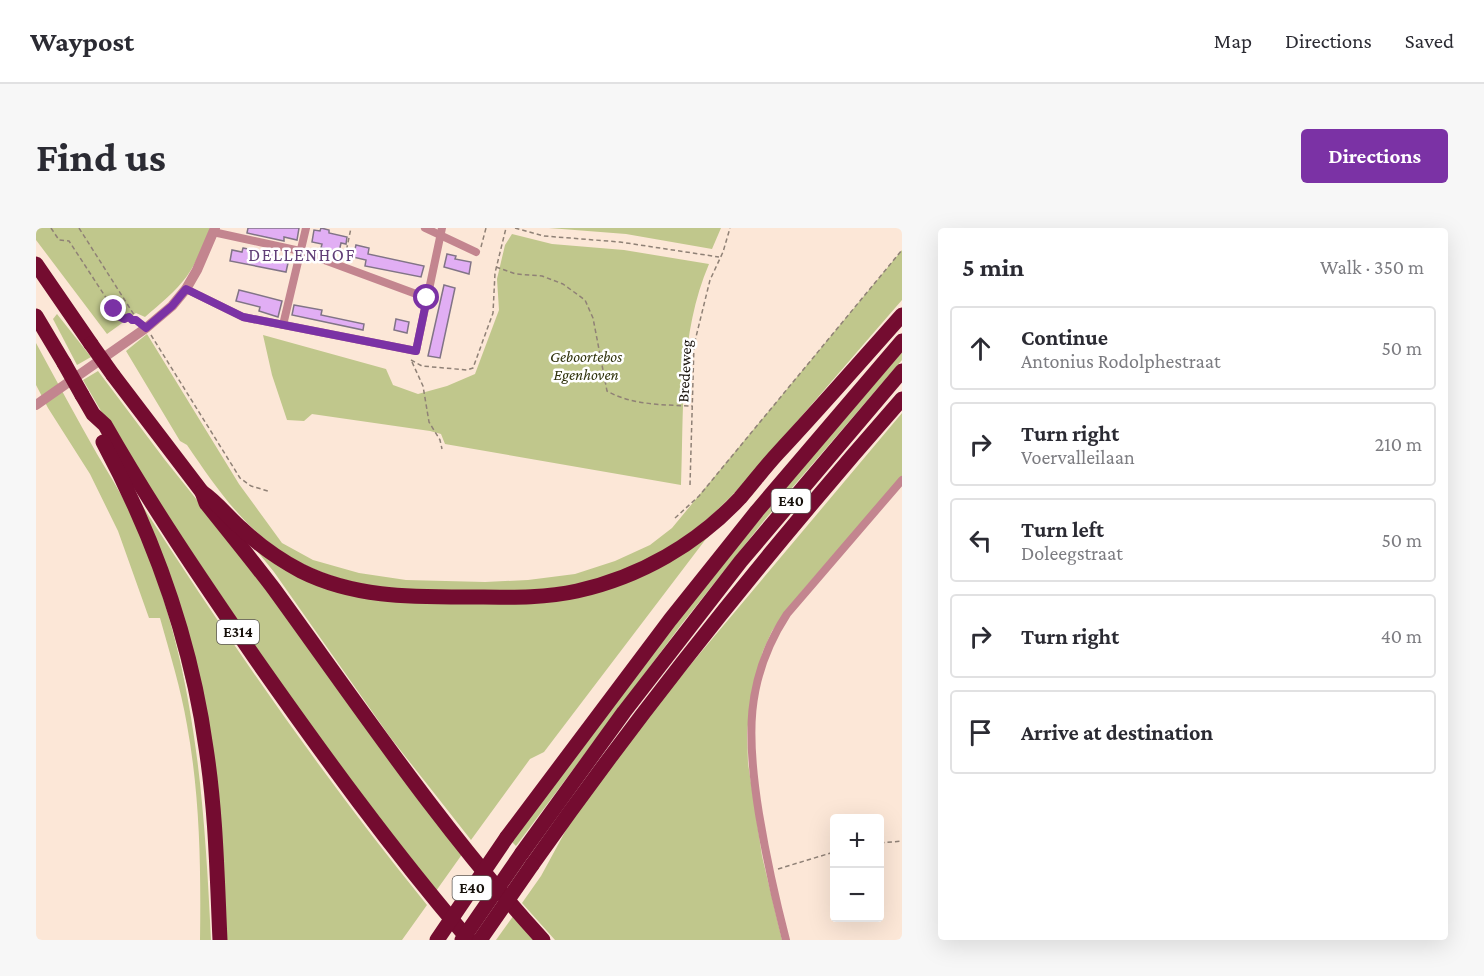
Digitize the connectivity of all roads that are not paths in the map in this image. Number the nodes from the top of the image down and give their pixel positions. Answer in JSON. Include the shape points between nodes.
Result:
{"nodes":[{"id":1,"x":306,"y":228,"type":"edge"},
{"id":2,"x":424,"y":228,"type":"edge"},
{"id":3,"x":214,"y":230,"type":"edge"},
{"id":4,"x":441,"y":232,"type":"edge"},
{"id":5,"x":300,"y":251,"type":"junction"},
{"id":6,"x":476,"y":252,"type":"road end"},
{"id":7,"x":36,"y":264,"type":"edge"},
{"id":8,"x":186,"y":289,"type":"junction"},
{"id":9,"x":427,"y":298,"type":"junction"},
{"id":10,"x":902,"y":315,"type":"edge"},
{"id":11,"x":36,"y":316,"type":"edge"},
{"id":12,"x":283,"y":326,"type":"junction"},
{"id":13,"x":902,"y":341,"type":"edge"},
{"id":14,"x":902,"y":371,"type":"edge"},
{"id":15,"x":902,"y":399,"type":"edge"},
{"id":16,"x":36,"y":405,"type":"edge"},
{"id":17,"x":93,"y":414,"type":"junction"},
{"id":18,"x":794,"y":439,"type":"junction"},
{"id":19,"x":902,"y":480,"type":"edge"},
{"id":20,"x":202,"y":492,"type":"junction"},
{"id":21,"x":757,"y":512,"type":"junction"},
{"id":22,"x":527,"y":859,"type":"junction"},
{"id":23,"x":220,"y":940,"type":"edge"},
{"id":24,"x":437,"y":940,"type":"edge"},
{"id":25,"x":462,"y":940,"type":"edge"},
{"id":26,"x":469,"y":940,"type":"edge"},
{"id":27,"x":480,"y":940,"type":"edge"},
{"id":28,"x":543,"y":940,"type":"edge"},
{"id":29,"x":786,"y":940,"type":"edge"}],
"edges":[{"from":1,"to":5,"type":"street"},
{"from":2,"to":4,"type":"street"},
{"from":3,"to":5,"type":"street"},
{"from":3,"to":8,"type":"street"},
{"from":4,"to":6,"type":"street"},
{"from":4,"to":9,"type":"street"},
{"from":5,"to":9,"type":"street"},
{"from":5,"to":12,"type":"street"},
{"from":7,"to":20,"type":"highway","bridge":true,"via":[[91,345]]},
{"from":8,"to":12,"type":"street","via":[[243,317]]},
{"from":8,"to":16,"type":"street","via":[[146,328]]},
{"from":9,"to":12,"type":"street","via":[[416,351]]},
{"from":10,"to":18,"type":"highway"},
{"from":11,"to":17,"type":"highway","number":"E314","bridge":true},
{"from":13,"to":21,"type":"highway","number":"E40"},
{"from":14,"to":22,"type":"highway","number":"E40","via":[[741,561],[624,712]]},
{"from":15,"to":22,"type":"highway","via":[[687,657]]},
{"from":17,"to":23,"type":"highway","via":[[161,568],[193,673],[211,786]]},
{"from":17,"to":26,"type":"highway","number":"E314","via":[[105,425],[189,562],[290,708],[390,845]]},
{"from":18,"to":20,"type":"highway","via":[[739,499],[681,549],[615,581],[546,595],[417,597],[344,587],[277,557]]},
{"from":18,"to":21,"type":"highway","via":[[772,474]]},
{"from":19,"to":29,"type":"street","via":[[773,634],[755,691],[751,764],[769,872]]},
{"from":20,"to":28,"type":"highway","via":[[206,503],[273,588],[404,771],[455,838]]},
{"from":21,"to":24,"type":"highway","number":"E40","bridge":true,"via":[[670,620],[507,837]]},
{"from":22,"to":25,"type":"highway","number":"E40","bridge":true},
{"from":22,"to":27,"type":"highway","bridge":true}]}
